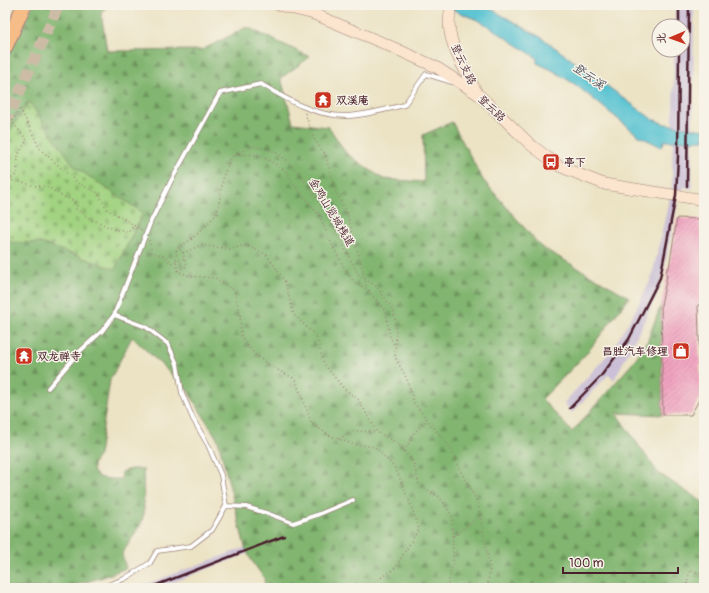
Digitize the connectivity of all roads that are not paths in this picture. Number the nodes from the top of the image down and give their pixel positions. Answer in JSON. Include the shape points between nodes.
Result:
{"nodes":[{"id":1,"x":24,"y":5,"type":"edge"},
{"id":2,"x":278,"y":5,"type":"edge"},
{"id":3,"x":451,"y":7,"type":"edge"},
{"id":4,"x":5,"y":48,"type":"edge"},
{"id":5,"x":463,"y":84,"type":"junction"},
{"id":6,"x":479,"y":95,"type":"junction"},
{"id":7,"x":704,"y":200,"type":"edge"},
{"id":8,"x":114,"y":315,"type":"junction"},
{"id":9,"x":48,"y":388,"type":"dead end"},
{"id":10,"x":353,"y":500,"type":"dead end"},
{"id":11,"x":226,"y":506,"type":"junction"},
{"id":12,"x":100,"y":588,"type":"edge"}],
"edges":[{"from":1,"to":4,"type":"highway"},
{"from":2,"to":5,"type":"street","name":"登云路","via":[[314,14],[383,43],[432,65]]},
{"from":3,"to":6,"type":"street","name":"登云支路","via":[[450,29],[454,47]]},
{"from":5,"to":6,"type":"street","name":"登云路"},
{"from":5,"to":8,"type":"lane","via":[[426,74],[404,105],[347,116],[322,114],[304,108],[261,84],[220,93],[151,221]]},
{"from":6,"to":7,"type":"street","name":"登云路","via":[[531,145],[565,168],[604,184]]},
{"from":8,"to":9,"type":"lane"},
{"from":8,"to":11,"type":"lane","via":[[146,327],[168,344],[177,364],[182,393],[221,475]]},
{"from":10,"to":11,"type":"lane","via":[[293,523],[246,507]]},
{"from":11,"to":12,"type":"lane","via":[[212,530],[191,546],[157,551],[150,563],[124,579]]}]}
